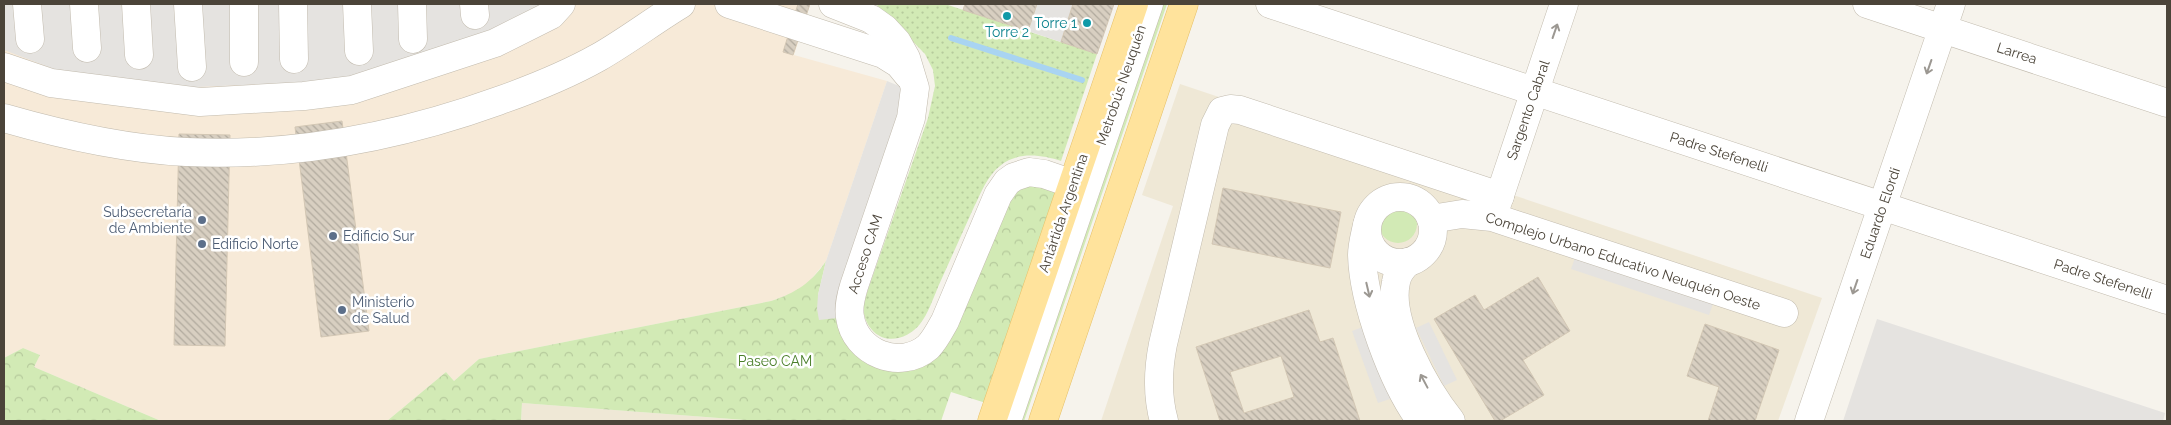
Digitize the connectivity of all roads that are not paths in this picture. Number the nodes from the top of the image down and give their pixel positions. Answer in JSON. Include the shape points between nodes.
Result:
{"nodes":[{"id":1,"x":27,"y":4,"type":"edge"},
{"id":2,"x":84,"y":4,"type":"edge"},
{"id":3,"x":136,"y":4,"type":"edge"},
{"id":4,"x":188,"y":4,"type":"edge"},
{"id":5,"x":244,"y":4,"type":"edge"},
{"id":6,"x":293,"y":4,"type":"edge"},
{"id":7,"x":357,"y":4,"type":"edge"},
{"id":8,"x":412,"y":4,"type":"edge"},
{"id":9,"x":561,"y":4,"type":"edge"},
{"id":10,"x":681,"y":4,"type":"edge"},
{"id":11,"x":729,"y":4,"type":"edge"},
{"id":12,"x":833,"y":4,"type":"edge"},
{"id":13,"x":1134,"y":4,"type":"edge"},
{"id":14,"x":1149,"y":4,"type":"edge"},
{"id":15,"x":1170,"y":4,"type":"edge"},
{"id":16,"x":1184,"y":4,"type":"edge"},
{"id":17,"x":1270,"y":4,"type":"edge"},
{"id":18,"x":1564,"y":4,"type":"edge"},
{"id":19,"x":1866,"y":4,"type":"edge"},
{"id":20,"x":1947,"y":16,"type":"edge"},
{"id":21,"x":30,"y":39,"type":"dead end"},
{"id":22,"x":414,"y":39,"type":"dead end"},
{"id":23,"x":87,"y":48,"type":"dead end"},
{"id":24,"x":359,"y":51,"type":"dead end"},
{"id":25,"x":139,"y":55,"type":"dead end"},
{"id":26,"x":294,"y":59,"type":"dead end"},
{"id":27,"x":244,"y":62,"type":"dead end"},
{"id":28,"x":192,"y":66,"type":"dead end"},
{"id":29,"x":4,"y":67,"type":"edge"},
{"id":30,"x":915,"y":88,"type":"junction"},
{"id":31,"x":1535,"y":91,"type":"junction"},
{"id":32,"x":2167,"y":103,"type":"edge"},
{"id":33,"x":4,"y":118,"type":"edge"},
{"id":34,"x":1073,"y":184,"type":"junction"},
{"id":35,"x":1496,"y":206,"type":"junction"},
{"id":36,"x":1882,"y":206,"type":"junction"},
{"id":37,"x":1431,"y":219,"type":"junction"},
{"id":38,"x":1367,"y":225,"type":"junction"},
{"id":39,"x":1408,"y":262,"type":"junction"},
{"id":40,"x":2167,"y":300,"type":"edge"},
{"id":41,"x":1784,"y":313,"type":"dead end"},
{"id":42,"x":992,"y":421,"type":"edge"},
{"id":43,"x":1007,"y":421,"type":"edge"},
{"id":44,"x":1029,"y":421,"type":"edge"},
{"id":45,"x":1043,"y":421,"type":"edge"},
{"id":46,"x":1164,"y":421,"type":"edge"},
{"id":47,"x":1421,"y":421,"type":"edge"},
{"id":48,"x":1451,"y":421,"type":"edge"},
{"id":49,"x":1809,"y":421,"type":"edge"}],
"edges":[{"from":1,"to":21,"type":"street"},
{"from":2,"to":23,"type":"street"},
{"from":3,"to":25,"type":"street"},
{"from":4,"to":28,"type":"street"},
{"from":5,"to":27,"type":"street"},
{"from":6,"to":26,"type":"street"},
{"from":7,"to":24,"type":"street"},
{"from":8,"to":22,"type":"street"},
{"from":9,"to":29,"type":"street","via":[[551,15],[495,43],[352,90],[304,96],[200,102],[51,83]]},
{"from":10,"to":33,"type":"street","via":[[599,57],[523,92],[424,125],[342,143],[266,151],[186,152],[76,136]]},
{"from":11,"to":30,"type":"street","via":[[891,57]]},
{"from":12,"to":30,"type":"street","name":"Acceso CAM","via":[[871,19],[885,29],[906,58]]},
{"from":13,"to":34,"type":"main road","name":"Antártida Argentina"},
{"from":14,"to":43,"type":"street","name":"Metrobús Neuquén"},
{"from":15,"to":44,"type":"street","name":"Metrobús Neuquén"},
{"from":16,"to":45,"type":"main road"},
{"from":17,"to":31,"type":"street","name":"Padre Stefenelli"},
{"from":31,"to":18,"type":"street","name":"Sargento Cabral","one_way":true},
{"from":19,"to":20,"type":"street","name":"Larrea"},
{"from":20,"to":32,"type":"street","name":"Larrea"},
{"from":20,"to":36,"type":"street","name":"Eduardo Elordi","one_way":true},
{"from":30,"to":34,"type":"street","name":"Acceso CAM","via":[[911,118],[849,308],[855,334],[874,352],[904,357],[918,353],[934,340],[998,195],[1014,177],[1036,172]]},
{"from":31,"to":35,"type":"street","name":"Sargento Cabral"},
{"from":31,"to":36,"type":"street","name":"Padre Stefenelli"},
{"from":34,"to":42,"type":"main road","name":"Antártida Argentina"},
{"from":35,"to":37,"type":"street","name":"Complejo Urbano Educativo Neuquén Oeste"},
{"from":35,"to":41,"type":"street","name":"Complejo Urbano Educativo Neuquén Oeste"},
{"from":35,"to":46,"type":"street","via":[[1240,110],[1222,111],[1215,125],[1163,344],[1159,379]]},
{"from":36,"to":40,"type":"street","name":"Padre Stefenelli"},
{"from":36,"to":49,"type":"street","name":"Eduardo Elordi","one_way":true},
{"from":37,"to":38,"type":"street","via":[[1418,202],[1397,197],[1377,206]]},
{"from":37,"to":39,"type":"street","via":[[1433,230],[1426,251]]},
{"from":38,"to":39,"type":"street","via":[[1367,236],[1377,255],[1397,264]]},
{"from":38,"to":47,"type":"street","one_way":true,"via":[[1362,255],[1373,312],[1402,392]]},
{"from":48,"to":39,"type":"street","one_way":true,"via":[[1422,378],[1401,325],[1396,281]]}]}
